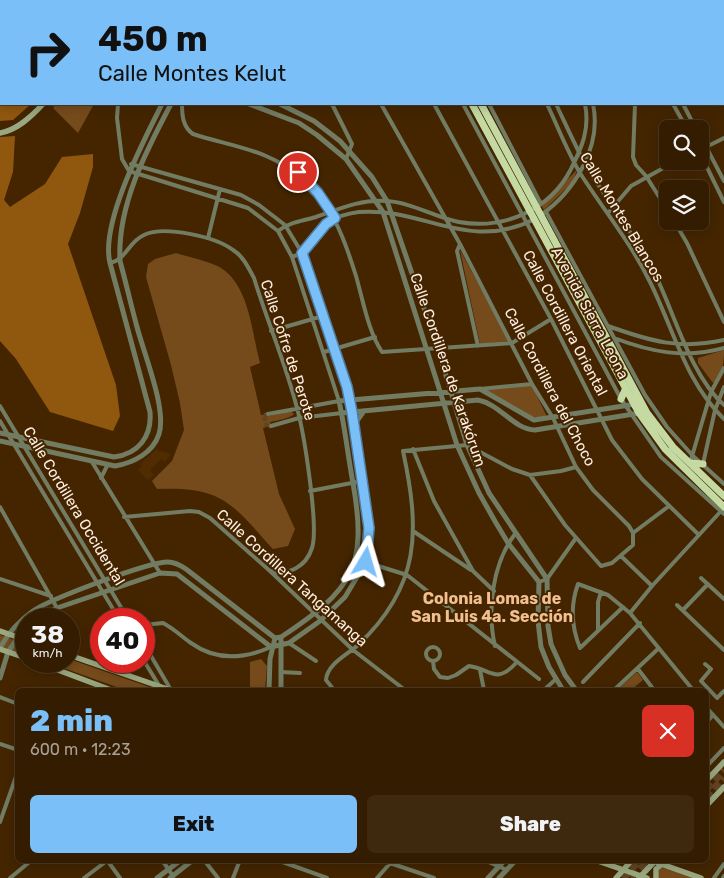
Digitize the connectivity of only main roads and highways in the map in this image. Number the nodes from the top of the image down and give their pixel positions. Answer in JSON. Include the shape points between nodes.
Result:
{"nodes":[{"id":1,"x":42,"y":105,"type":"edge"},
{"id":2,"x":473,"y":105,"type":"edge"},
{"id":3,"x":481,"y":105,"type":"edge"},
{"id":4,"x":0,"y":133,"type":"edge"},
{"id":5,"x":503,"y":154,"type":"junction"},
{"id":6,"x":537,"y":218,"type":"junction"},
{"id":7,"x":625,"y":390,"type":"junction"},
{"id":8,"x":623,"y":402,"type":"road end"},
{"id":9,"x":638,"y":404,"type":"junction"},
{"id":10,"x":640,"y":413,"type":"junction"},
{"id":11,"x":665,"y":449,"type":"junction"},
{"id":12,"x":696,"y":463,"type":"junction"},
{"id":13,"x":706,"y":489,"type":"junction"},
{"id":14,"x":724,"y":496,"type":"edge"},
{"id":15,"x":723,"y":510,"type":"edge"},
{"id":16,"x":0,"y":631,"type":"edge"},
{"id":17,"x":15,"y":636,"type":"edge"},
{"id":18,"x":0,"y":649,"type":"edge"},
{"id":19,"x":15,"y":654,"type":"edge"},
{"id":20,"x":80,"y":659,"type":"edge"},
{"id":21,"x":65,"y":673,"type":"edge"},
{"id":22,"x":105,"y":688,"type":"edge"},
{"id":23,"x":161,"y":688,"type":"edge"},
{"id":24,"x":724,"y":762,"type":"edge"},
{"id":25,"x":709,"y":778,"type":"edge"},
{"id":26,"x":724,"y":787,"type":"edge"},
{"id":27,"x":709,"y":803,"type":"edge"},
{"id":28,"x":604,"y":863,"type":"edge"},
{"id":29,"x":630,"y":863,"type":"edge"},
{"id":30,"x":652,"y":863,"type":"edge"},
{"id":31,"x":662,"y":864,"type":"joint"},
{"id":32,"x":624,"y":870,"type":"junction"},
{"id":33,"x":642,"y":877,"type":"edge"},
{"id":34,"x":616,"y":878,"type":"edge"},
{"id":35,"x":656,"y":878,"type":"edge"},
{"id":36,"x":701,"y":878,"type":"edge"}],
"edges":[{"from":1,"to":4,"type":"main road","via":[[10,132]]},
{"from":2,"to":5,"type":"highway","name":"Avenida Sierra Leona"},
{"from":3,"to":5,"type":"highway","name":"Avenida Sierra Leona"},
{"from":5,"to":6,"type":"highway","name":"Avenida Sierra Leona","via":[[536,209]]},
{"from":6,"to":7,"type":"highway","name":"Avenida Sierra Leona"},
{"from":6,"to":9,"type":"highway","name":"Avenida Sierra Leona"},
{"from":7,"to":8,"type":"highway"},
{"from":7,"to":9,"type":"highway","name":"Avenida Sierra Leona"},
{"from":9,"to":10,"type":"highway","name":"Avenida Sierra Leona"},
{"from":10,"to":11,"type":"highway","name":"Avenida Sierra Leona"},
{"from":10,"to":12,"type":"highway","name":"Avenida Sierra Leona"},
{"from":11,"to":12,"type":"highway","via":[[683,461]]},
{"from":11,"to":13,"type":"highway","name":"Avenida Sierra Leona"},
{"from":12,"to":13,"type":"highway"},
{"from":12,"to":14,"type":"highway","name":"Avenida Sierra Leona"},
{"from":13,"to":15,"type":"highway","name":"Avenida Sierra Leona"},
{"from":16,"to":17,"type":"main road"},
{"from":18,"to":19,"type":"main road"},
{"from":20,"to":23,"type":"main road"},
{"from":21,"to":22,"type":"main road"},
{"from":24,"to":25,"type":"main road"},
{"from":26,"to":27,"type":"main road"},
{"from":28,"to":32,"type":"main road"},
{"from":29,"to":32,"type":"main road"},
{"from":30,"to":33,"type":"main road"},
{"from":31,"to":35,"type":"main road","via":[[656,869]]},
{"from":31,"to":36,"type":"main road"},
{"from":32,"to":33,"type":"main road"},
{"from":32,"to":34,"type":"main road"}]}
